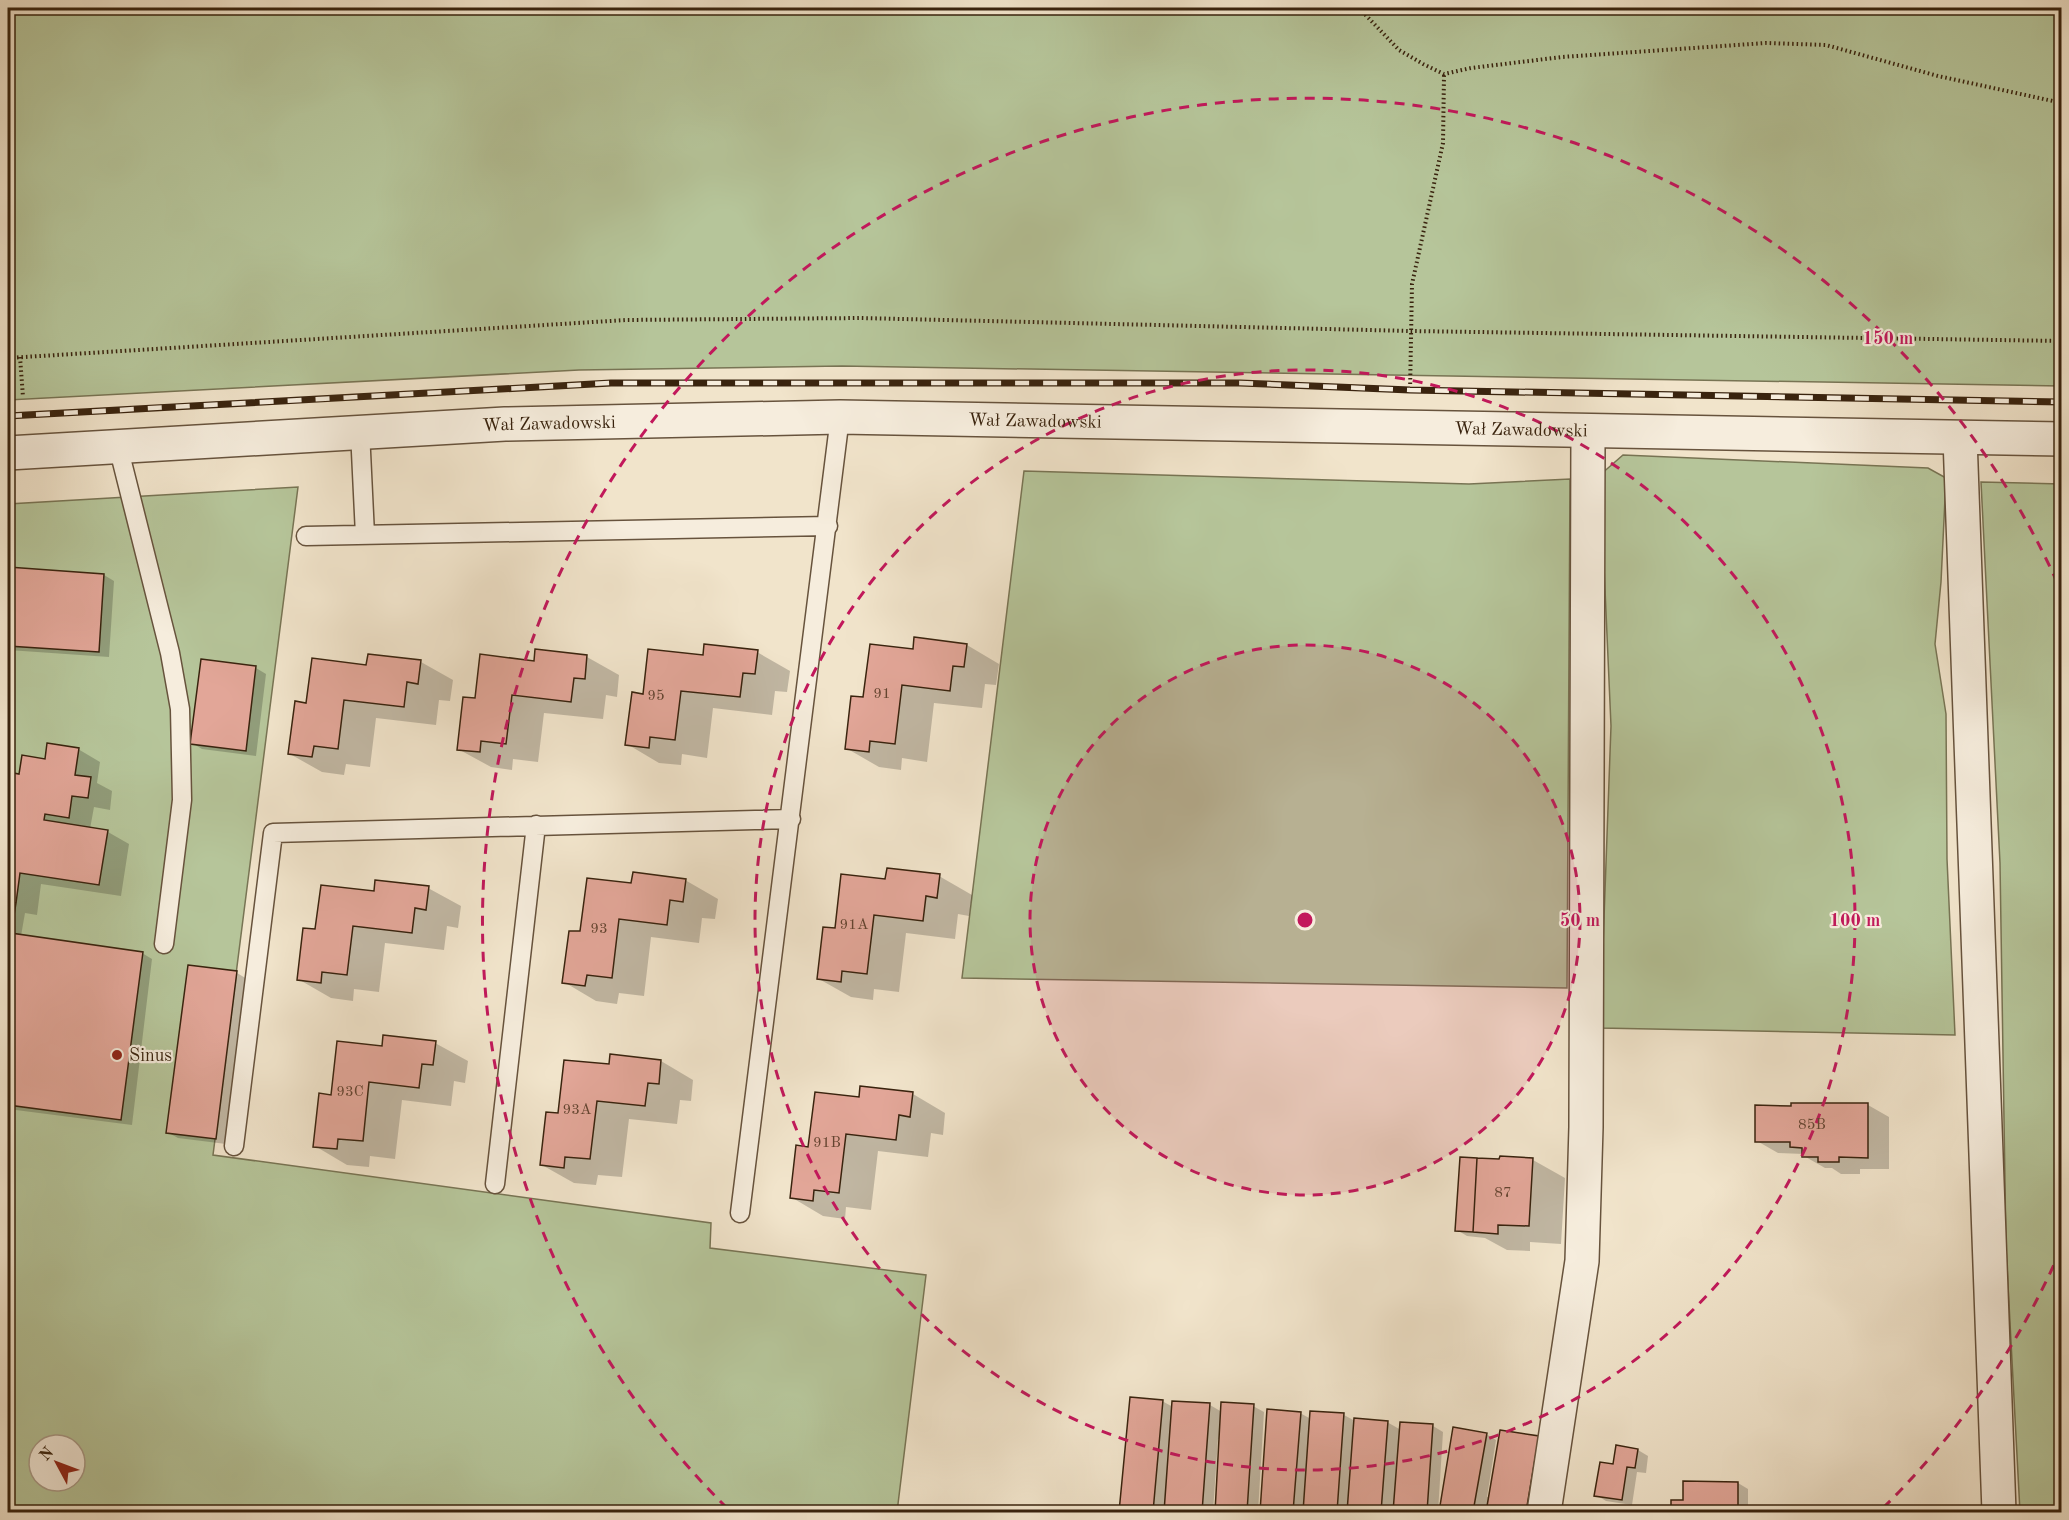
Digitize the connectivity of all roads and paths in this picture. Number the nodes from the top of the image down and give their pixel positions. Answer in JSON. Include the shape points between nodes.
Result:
{"nodes":[{"id":1,"x":1359,"y":8,"type":"edge"},
{"id":2,"x":1444,"y":74,"type":"junction"},
{"id":3,"x":2061,"y":103,"type":"edge"},
{"id":4,"x":1411,"y":331,"type":"junction"},
{"id":5,"x":2061,"y":341,"type":"edge"},
{"id":6,"x":20,"y":357,"type":"junction"},
{"id":7,"x":8,"y":358,"type":"edge"},
{"id":8,"x":1412,"y":376,"type":"dead end"},
{"id":9,"x":23,"y":397,"type":"dead end"},
{"id":10,"x":840,"y":417,"type":"junction"},
{"id":11,"x":360,"y":431,"type":"junction"},
{"id":12,"x":1588,"y":432,"type":"junction"},
{"id":13,"x":1960,"y":438,"type":"junction"},
{"id":14,"x":2061,"y":439,"type":"edge"},
{"id":15,"x":118,"y":446,"type":"junction"},
{"id":16,"x":8,"y":453,"type":"edge"},
{"id":17,"x":828,"y":526,"type":"junction"},
{"id":18,"x":365,"y":535,"type":"junction"},
{"id":19,"x":306,"y":536,"type":"dead end"},
{"id":20,"x":791,"y":819,"type":"junction"},
{"id":21,"x":536,"y":825,"type":"junction"},
{"id":22,"x":164,"y":944,"type":"dead end"},
{"id":23,"x":234,"y":1146,"type":"dead end"},
{"id":24,"x":495,"y":1184,"type":"dead end"},
{"id":25,"x":740,"y":1214,"type":"dead end"},
{"id":26,"x":1544,"y":1512,"type":"edge"},
{"id":27,"x":1999,"y":1512,"type":"edge"}],
"edges":[{"from":1,"to":2,"type":"path","via":[[1399,50]]},
{"from":2,"to":3,"type":"path","via":[[1562,57],[1766,43],[1826,45],[1938,76]]},
{"from":2,"to":4,"type":"path","via":[[1443,143],[1412,284]]},
{"from":4,"to":5,"type":"path"},
{"from":4,"to":6,"type":"path","via":[[860,318],[627,320]]},
{"from":4,"to":8,"type":"path"},
{"from":6,"to":7,"type":"path"},
{"from":6,"to":9,"type":"path"},
{"from":10,"to":11,"type":"street","name":"Wał Zawadowski"},
{"from":10,"to":12,"type":"street","name":"Wał Zawadowski"},
{"from":10,"to":17,"type":"lane"},
{"from":11,"to":15,"type":"street","name":"Wał Zawadowski"},
{"from":11,"to":18,"type":"lane"},
{"from":12,"to":13,"type":"street","name":"Wał Zawadowski"},
{"from":12,"to":26,"type":"street","via":[[1586,1127],[1582,1262]]},
{"from":13,"to":14,"type":"street","name":"Wał Zawadowski"},
{"from":13,"to":27,"type":"street"},
{"from":15,"to":16,"type":"street","name":"Wał Zawadowski"},
{"from":15,"to":22,"type":"lane","via":[[170,653],[180,709],[182,800]]},
{"from":17,"to":18,"type":"lane"},
{"from":17,"to":20,"type":"lane"},
{"from":18,"to":19,"type":"lane"},
{"from":20,"to":21,"type":"lane"},
{"from":20,"to":25,"type":"lane"},
{"from":21,"to":23,"type":"lane","via":[[273,833]]},
{"from":21,"to":24,"type":"lane"}]}
